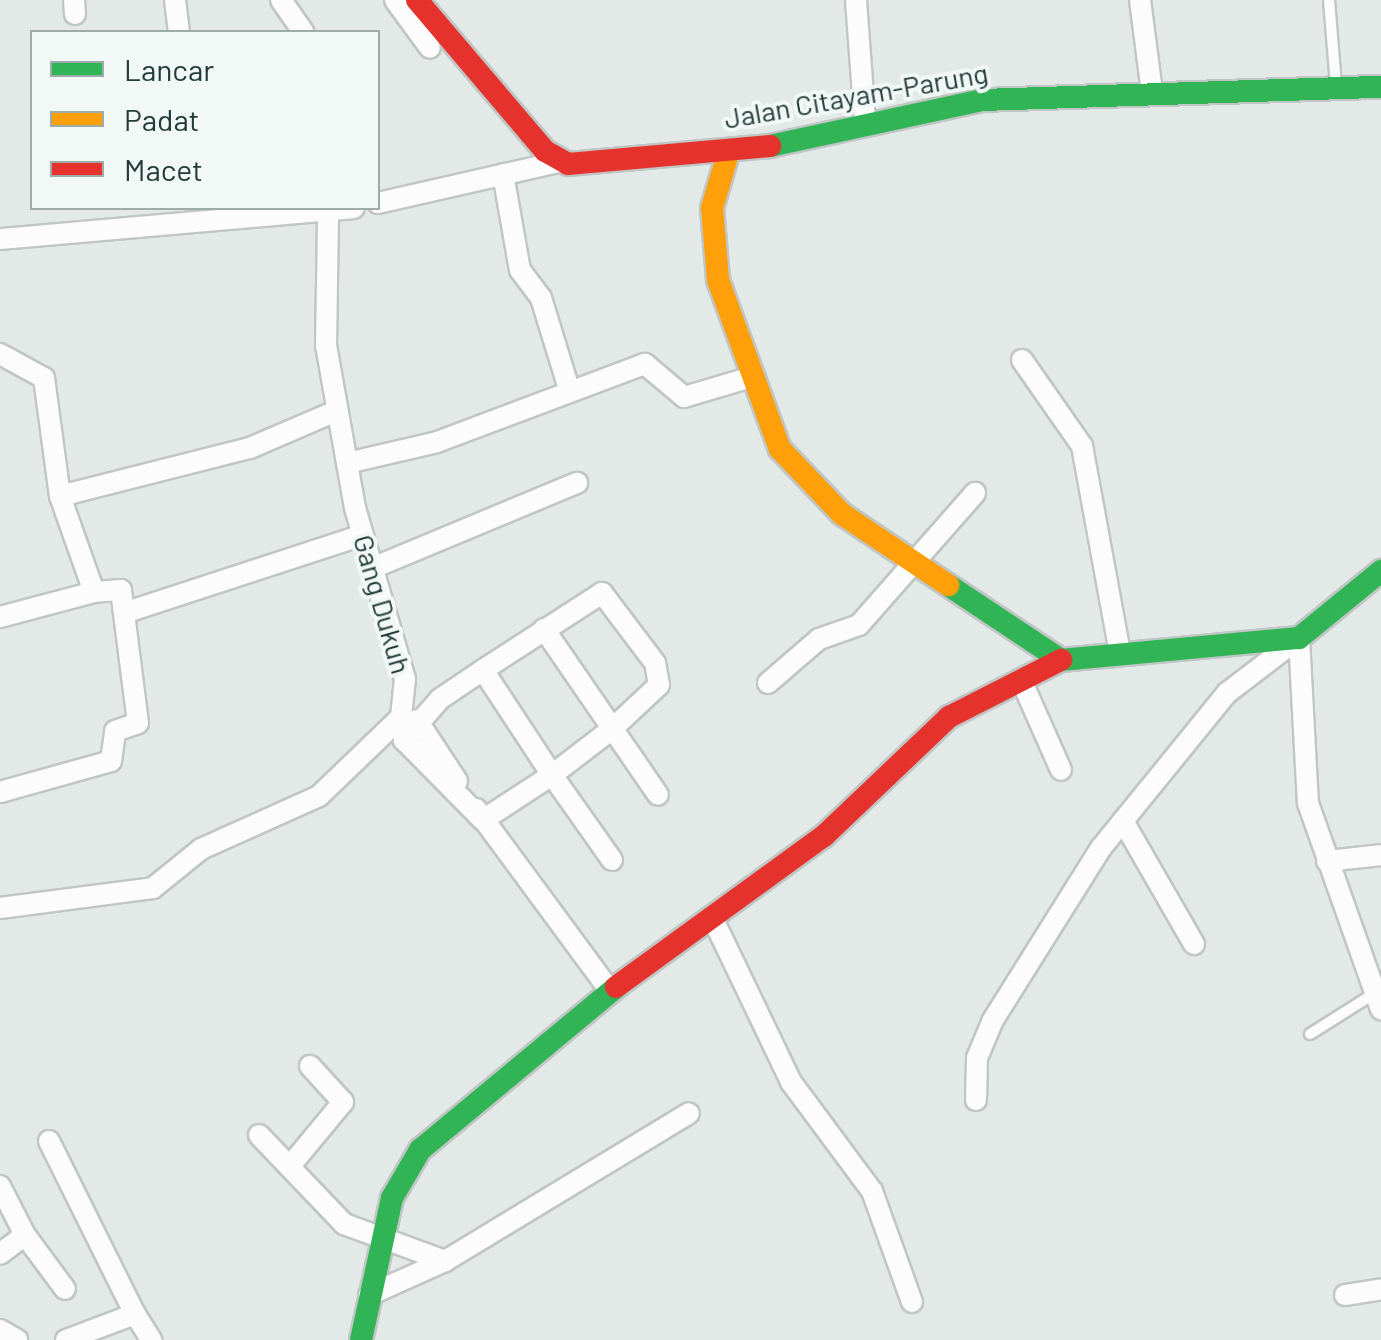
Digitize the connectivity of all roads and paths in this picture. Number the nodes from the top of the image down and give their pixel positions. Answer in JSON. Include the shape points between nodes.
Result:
{"nodes":[{"id":1,"x":175,"y":0,"type":"edge"},
{"id":2,"x":281,"y":0,"type":"edge"},
{"id":3,"x":856,"y":0,"type":"edge"},
{"id":4,"x":1140,"y":0,"type":"edge"},
{"id":5,"x":1329,"y":0,"type":"edge"},
{"id":6,"x":409,"y":4,"type":"edge"},
{"id":7,"x":180,"y":30,"type":"edge"},
{"id":8,"x":302,"y":30,"type":"edge"},
{"id":9,"x":430,"y":48,"type":"dead end"},
{"id":10,"x":1336,"y":86,"type":"junction"},
{"id":11,"x":1381,"y":87,"type":"edge"},
{"id":12,"x":1152,"y":93,"type":"junction"},
{"id":13,"x":865,"y":124,"type":"junction"},
{"id":14,"x":729,"y":150,"type":"junction"},
{"id":15,"x":559,"y":162,"type":"junction"},
{"id":16,"x":503,"y":174,"type":"junction"},
{"id":17,"x":380,"y":203,"type":"edge"},
{"id":18,"x":341,"y":210,"type":"edge"},
{"id":19,"x":328,"y":212,"type":"junction"},
{"id":20,"x":0,"y":239,"type":"edge"},
{"id":21,"x":0,"y":354,"type":"edge"},
{"id":22,"x":1022,"y":360,"type":"dead end"},
{"id":23,"x":748,"y":378,"type":"junction"},
{"id":24,"x":570,"y":392,"type":"junction"},
{"id":25,"x":336,"y":411,"type":"junction"},
{"id":26,"x":346,"y":463,"type":"junction"},
{"id":27,"x":576,"y":483,"type":"dead end"},
{"id":28,"x":975,"y":492,"type":"dead end"},
{"id":29,"x":60,"y":496,"type":"junction"},
{"id":30,"x":363,"y":535,"type":"junction"},
{"id":31,"x":911,"y":560,"type":"junction"},
{"id":32,"x":376,"y":567,"type":"junction"},
{"id":33,"x":1381,"y":570,"type":"edge"},
{"id":34,"x":94,"y":592,"type":"junction"},
{"id":35,"x":127,"y":612,"type":"junction"},
{"id":36,"x":0,"y":618,"type":"edge"},
{"id":37,"x":544,"y":630,"type":"junction"},
{"id":38,"x":1298,"y":638,"type":"junction"},
{"id":39,"x":1119,"y":648,"type":"junction"},
{"id":40,"x":1061,"y":660,"type":"junction"},
{"id":41,"x":483,"y":670,"type":"junction"},
{"id":42,"x":1022,"y":682,"type":"junction"},
{"id":43,"x":768,"y":684,"type":"dead end"},
{"id":44,"x":612,"y":729,"type":"junction"},
{"id":45,"x":1061,"y":770,"type":"dead end"},
{"id":46,"x":552,"y":775,"type":"junction"},
{"id":47,"x":0,"y":792,"type":"edge"},
{"id":48,"x":658,"y":795,"type":"dead end"},
{"id":49,"x":483,"y":820,"type":"junction"},
{"id":50,"x":1123,"y":821,"type":"junction"},
{"id":51,"x":1381,"y":855,"type":"edge"},
{"id":52,"x":612,"y":860,"type":"dead end"},
{"id":53,"x":1327,"y":860,"type":"junction"},
{"id":54,"x":0,"y":908,"type":"edge"},
{"id":55,"x":712,"y":917,"type":"junction"},
{"id":56,"x":1194,"y":944,"type":"dead end"},
{"id":57,"x":615,"y":988,"type":"junction"},
{"id":58,"x":1378,"y":1001,"type":"edge"},
{"id":59,"x":1310,"y":1034,"type":"dead end"},
{"id":60,"x":310,"y":1066,"type":"dead end"},
{"id":61,"x":976,"y":1100,"type":"dead end"},
{"id":62,"x":688,"y":1113,"type":"dead end"},
{"id":63,"x":259,"y":1135,"type":"dead end"},
{"id":64,"x":48,"y":1141,"type":"dead end"},
{"id":65,"x":290,"y":1166,"type":"junction"},
{"id":66,"x":0,"y":1186,"type":"edge"},
{"id":67,"x":25,"y":1235,"type":"junction"},
{"id":68,"x":382,"y":1237,"type":"junction"},
{"id":69,"x":0,"y":1254,"type":"edge"},
{"id":70,"x":444,"y":1261,"type":"junction"},
{"id":71,"x":66,"y":1289,"type":"dead end"},
{"id":72,"x":1381,"y":1289,"type":"edge"},
{"id":73,"x":369,"y":1295,"type":"junction"},
{"id":74,"x":1344,"y":1295,"type":"dead end"},
{"id":75,"x":912,"y":1302,"type":"dead end"},
{"id":76,"x":135,"y":1314,"type":"junction"},
{"id":77,"x":0,"y":1330,"type":"edge"},
{"id":78,"x":18,"y":1340,"type":"edge"},
{"id":79,"x":66,"y":1340,"type":"edge"},
{"id":80,"x":151,"y":1340,"type":"edge"},
{"id":81,"x":361,"y":1340,"type":"edge"}],
"edges":[{"from":1,"to":7,"type":"street"},
{"from":2,"to":8,"type":"street"},
{"from":3,"to":13,"type":"street"},
{"from":4,"to":12,"type":"street"},
{"from":5,"to":10,"type":"lane"},
{"from":6,"to":9,"type":"street"},
{"from":6,"to":15,"type":"street"},
{"from":10,"to":11,"type":"street","name":"Jalan Citayam-Parung"},
{"from":10,"to":12,"type":"street","name":"Jalan Citayam-Parung"},
{"from":12,"to":13,"type":"street","name":"Jalan Citayam-Parung","via":[[982,100]]},
{"from":13,"to":14,"type":"street","name":"Jalan Citayam-Parung"},
{"from":14,"to":15,"type":"street","name":"Jalan Citayam-Parung"},
{"from":14,"to":23,"type":"street","via":[[712,236]]},
{"from":15,"to":16,"type":"street"},
{"from":16,"to":17,"type":"street"},
{"from":16,"to":24,"type":"street","via":[[520,270],[541,298]]},
{"from":18,"to":19,"type":"street"},
{"from":19,"to":20,"type":"street"},
{"from":19,"to":25,"type":"street","name":"Gang Dukuh","via":[[323,317]]},
{"from":21,"to":29,"type":"street","via":[[44,378]]},
{"from":22,"to":39,"type":"street","via":[[1082,446]]},
{"from":23,"to":24,"type":"street","via":[[684,397],[650,363]]},
{"from":23,"to":31,"type":"street","via":[[794,467],[842,514]]},
{"from":24,"to":26,"type":"street","via":[[437,442]]},
{"from":25,"to":26,"type":"street","name":"Gang Dukuh"},
{"from":25,"to":29,"type":"street","via":[[250,448]]},
{"from":26,"to":30,"type":"street","name":"Gang Dukuh"},
{"from":27,"to":32,"type":"street"},
{"from":28,"to":31,"type":"street"},
{"from":29,"to":34,"type":"street"},
{"from":30,"to":32,"type":"street","name":"Gang Dukuh"},
{"from":30,"to":35,"type":"street"},
{"from":31,"to":40,"type":"street"},
{"from":31,"to":43,"type":"street","via":[[858,625],[818,639]]},
{"from":32,"to":54,"type":"street","name":"Gang Dukuh","via":[[408,694],[392,729],[335,783],[202,850],[152,888]]},
{"from":33,"to":38,"type":"street"},
{"from":34,"to":35,"type":"street","via":[[118,588]]},
{"from":34,"to":36,"type":"street"},
{"from":35,"to":47,"type":"street","via":[[139,722],[116,730],[113,760]]},
{"from":37,"to":41,"type":"street"},
{"from":37,"to":44,"type":"street"},
{"from":37,"to":44,"type":"street","via":[[602,593],[655,664],[660,685]]},
{"from":38,"to":39,"type":"street"},
{"from":38,"to":50,"type":"street","via":[[1228,692]]},
{"from":38,"to":53,"type":"street","via":[[1308,689],[1304,774]]},
{"from":39,"to":40,"type":"street"},
{"from":40,"to":42,"type":"street"},
{"from":41,"to":46,"type":"street"},
{"from":41,"to":49,"type":"street","via":[[417,720],[404,740]]},
{"from":42,"to":45,"type":"street"},
{"from":42,"to":55,"type":"street","via":[[949,717],[824,836]]},
{"from":44,"to":46,"type":"street"},
{"from":44,"to":48,"type":"street"},
{"from":46,"to":49,"type":"street"},
{"from":46,"to":52,"type":"street"},
{"from":49,"to":57,"type":"street"},
{"from":50,"to":56,"type":"street"},
{"from":50,"to":61,"type":"street","via":[[992,1020],[977,1058]]},
{"from":51,"to":53,"type":"street"},
{"from":53,"to":58,"type":"street"},
{"from":55,"to":57,"type":"street"},
{"from":55,"to":75,"type":"street","via":[[792,1082],[872,1191]]},
{"from":57,"to":68,"type":"street","via":[[420,1150]]},
{"from":58,"to":59,"type":"lane"},
{"from":60,"to":65,"type":"street","via":[[343,1102]]},
{"from":62,"to":70,"type":"street"},
{"from":63,"to":65,"type":"street"},
{"from":64,"to":76,"type":"street"},
{"from":65,"to":68,"type":"street","via":[[344,1224]]},
{"from":66,"to":67,"type":"street"},
{"from":67,"to":69,"type":"street"},
{"from":67,"to":71,"type":"street"},
{"from":68,"to":70,"type":"street"},
{"from":68,"to":73,"type":"street"},
{"from":70,"to":73,"type":"street"},
{"from":72,"to":74,"type":"street"},
{"from":73,"to":81,"type":"street"},
{"from":76,"to":79,"type":"street"},
{"from":76,"to":80,"type":"street"},
{"from":77,"to":78,"type":"street"}]}
